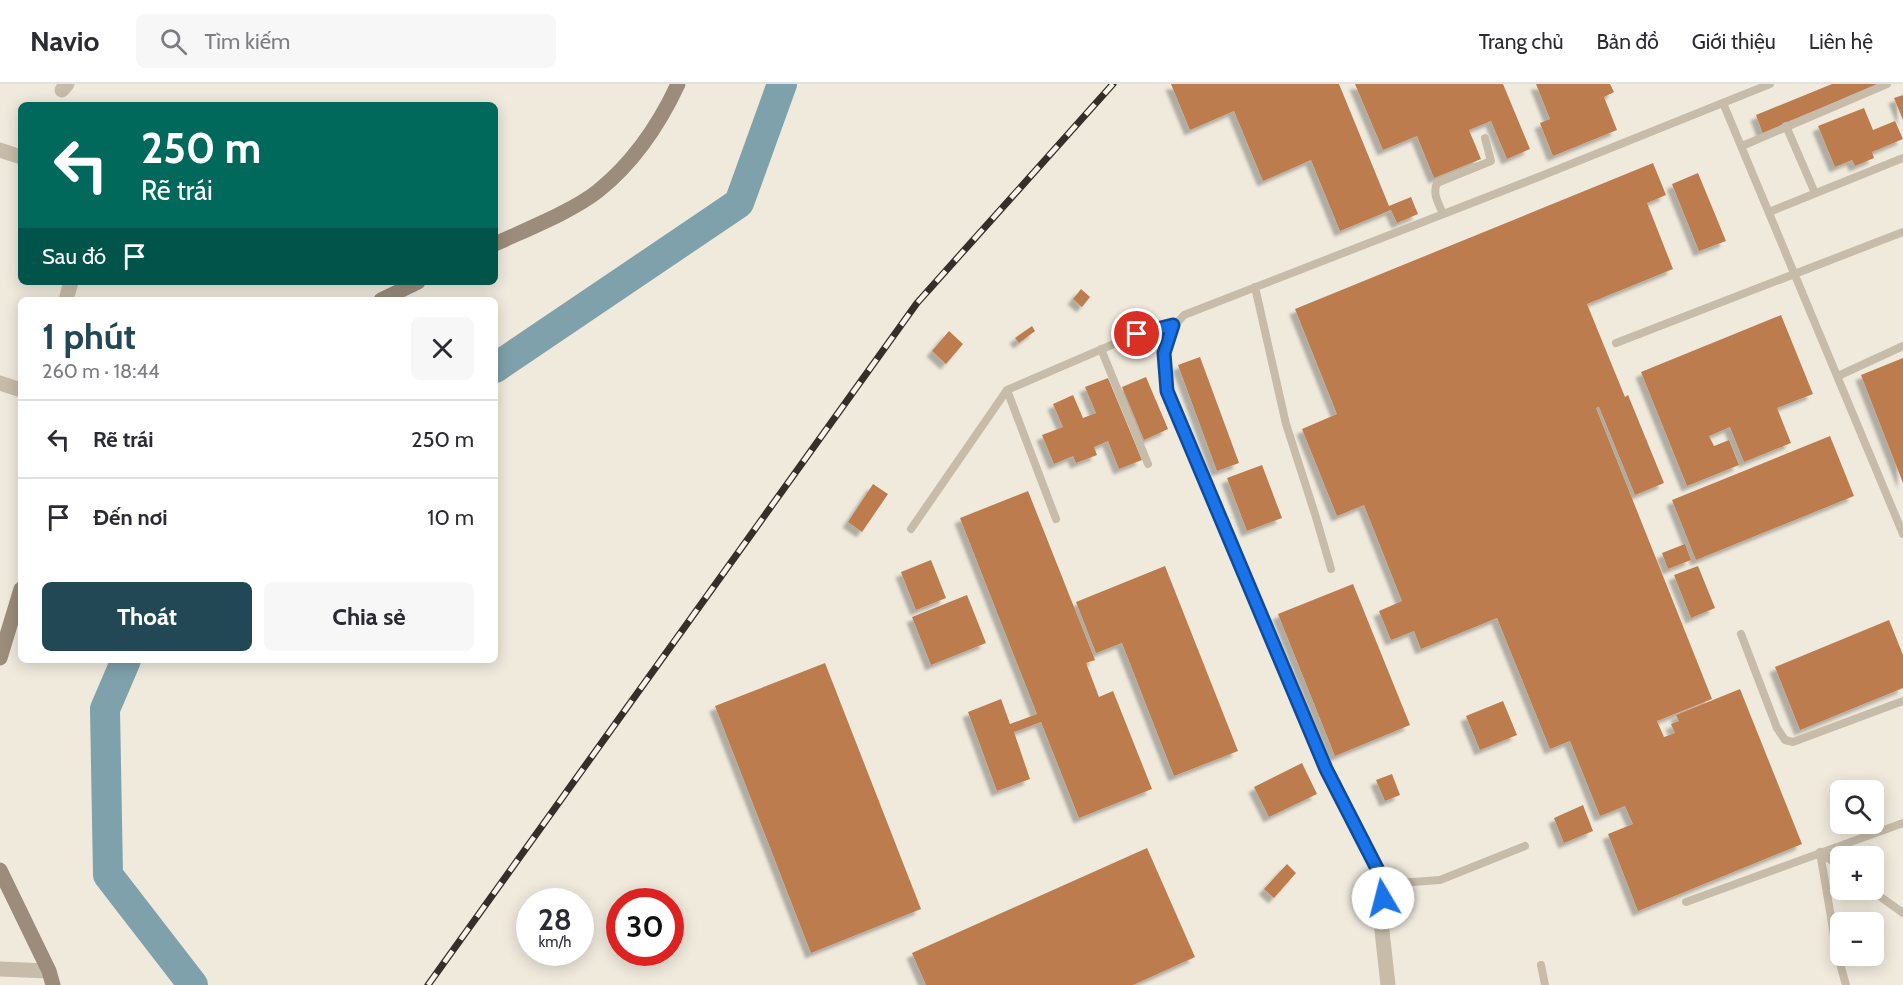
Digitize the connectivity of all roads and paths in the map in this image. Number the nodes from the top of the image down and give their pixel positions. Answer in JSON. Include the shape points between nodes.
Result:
{"nodes":[{"id":1,"x":678,"y":84,"type":"edge"},
{"id":2,"x":1770,"y":84,"type":"edge"},
{"id":3,"x":1887,"y":84,"type":"edge"},
{"id":4,"x":1724,"y":103,"type":"junction"},
{"id":5,"x":1786,"y":126,"type":"junction"},
{"id":6,"x":1485,"y":138,"type":"dead end"},
{"id":7,"x":1742,"y":146,"type":"junction"},
{"id":8,"x":0,"y":150,"type":"edge"},
{"id":9,"x":18,"y":156,"type":"edge"},
{"id":10,"x":1903,"y":158,"type":"edge"},
{"id":11,"x":1815,"y":193,"type":"junction"},
{"id":12,"x":1769,"y":212,"type":"junction"},
{"id":13,"x":1443,"y":214,"type":"junction"},
{"id":14,"x":1903,"y":232,"type":"edge"},
{"id":15,"x":498,"y":243,"type":"edge"},
{"id":16,"x":1796,"y":274,"type":"junction"},
{"id":17,"x":412,"y":285,"type":"edge"},
{"id":18,"x":1255,"y":287,"type":"junction"},
{"id":19,"x":387,"y":297,"type":"edge"},
{"id":20,"x":1173,"y":325,"type":"junction"},
{"id":21,"x":1616,"y":343,"type":"dead end"},
{"id":22,"x":1903,"y":346,"type":"edge"},
{"id":23,"x":1101,"y":349,"type":"junction"},
{"id":24,"x":1838,"y":376,"type":"junction"},
{"id":25,"x":0,"y":383,"type":"edge"},
{"id":26,"x":18,"y":389,"type":"edge"},
{"id":27,"x":1007,"y":390,"type":"junction"},
{"id":28,"x":1148,"y":464,"type":"dead end"},
{"id":29,"x":1056,"y":519,"type":"dead end"},
{"id":30,"x":911,"y":529,"type":"dead end"},
{"id":31,"x":1903,"y":534,"type":"edge"},
{"id":32,"x":1331,"y":569,"type":"dead end"},
{"id":33,"x":18,"y":599,"type":"edge"},
{"id":34,"x":1741,"y":634,"type":"dead end"},
{"id":35,"x":0,"y":658,"type":"edge"},
{"id":36,"x":1903,"y":701,"type":"edge"},
{"id":37,"x":1903,"y":823,"type":"edge"},
{"id":38,"x":1525,"y":846,"type":"dead end"},
{"id":39,"x":1820,"y":852,"type":"junction"},
{"id":40,"x":1830,"y":860,"type":"edge"},
{"id":41,"x":0,"y":870,"type":"edge"},
{"id":42,"x":1385,"y":884,"type":"junction"},
{"id":43,"x":1884,"y":899,"type":"edge"},
{"id":44,"x":1686,"y":902,"type":"dead end"},
{"id":45,"x":1903,"y":913,"type":"edge"},
{"id":46,"x":1541,"y":965,"type":"dead end"},
{"id":47,"x":0,"y":969,"type":"edge"},
{"id":48,"x":51,"y":978,"type":"edge"},
{"id":49,"x":1388,"y":985,"type":"edge"},
{"id":50,"x":1545,"y":985,"type":"edge"},
{"id":51,"x":1846,"y":985,"type":"edge"}],
"edges":[{"from":1,"to":15,"type":"street","via":[[643,146],[597,192]]},
{"from":2,"to":4,"type":"lane"},
{"from":3,"to":5,"type":"lane"},
{"from":4,"to":7,"type":"lane"},
{"from":4,"to":13,"type":"lane"},
{"from":5,"to":7,"type":"lane"},
{"from":5,"to":11,"type":"lane"},
{"from":6,"to":13,"type":"lane","via":[[1491,161],[1437,183],[1436,197]]},
{"from":7,"to":12,"type":"lane"},
{"from":8,"to":9,"type":"street"},
{"from":10,"to":11,"type":"lane"},
{"from":11,"to":12,"type":"lane"},
{"from":12,"to":16,"type":"lane"},
{"from":13,"to":18,"type":"lane"},
{"from":14,"to":16,"type":"lane"},
{"from":16,"to":21,"type":"lane"},
{"from":16,"to":24,"type":"lane"},
{"from":17,"to":19,"type":"street"},
{"from":18,"to":20,"type":"lane","via":[[1184,315]]},
{"from":18,"to":32,"type":"lane","via":[[1286,424]]},
{"from":20,"to":23,"type":"lane"},
{"from":20,"to":42,"type":"lane","via":[[1164,353],[1167,391],[1326,769]]},
{"from":22,"to":24,"type":"lane"},
{"from":23,"to":27,"type":"lane"},
{"from":23,"to":28,"type":"lane"},
{"from":24,"to":31,"type":"lane"},
{"from":25,"to":26,"type":"street"},
{"from":27,"to":29,"type":"lane"},
{"from":27,"to":30,"type":"lane"},
{"from":33,"to":35,"type":"street"},
{"from":34,"to":36,"type":"lane","via":[[1777,729],[1785,740],[1792,742]]},
{"from":37,"to":39,"type":"lane"},
{"from":38,"to":42,"type":"lane","via":[[1440,880]]},
{"from":39,"to":40,"type":"lane"},
{"from":39,"to":44,"type":"lane"},
{"from":39,"to":51,"type":"lane"},
{"from":41,"to":48,"type":"street"},
{"from":42,"to":49,"type":"street","via":[[1380,913]]},
{"from":43,"to":45,"type":"lane"},
{"from":46,"to":50,"type":"lane"},
{"from":47,"to":48,"type":"street"}]}
